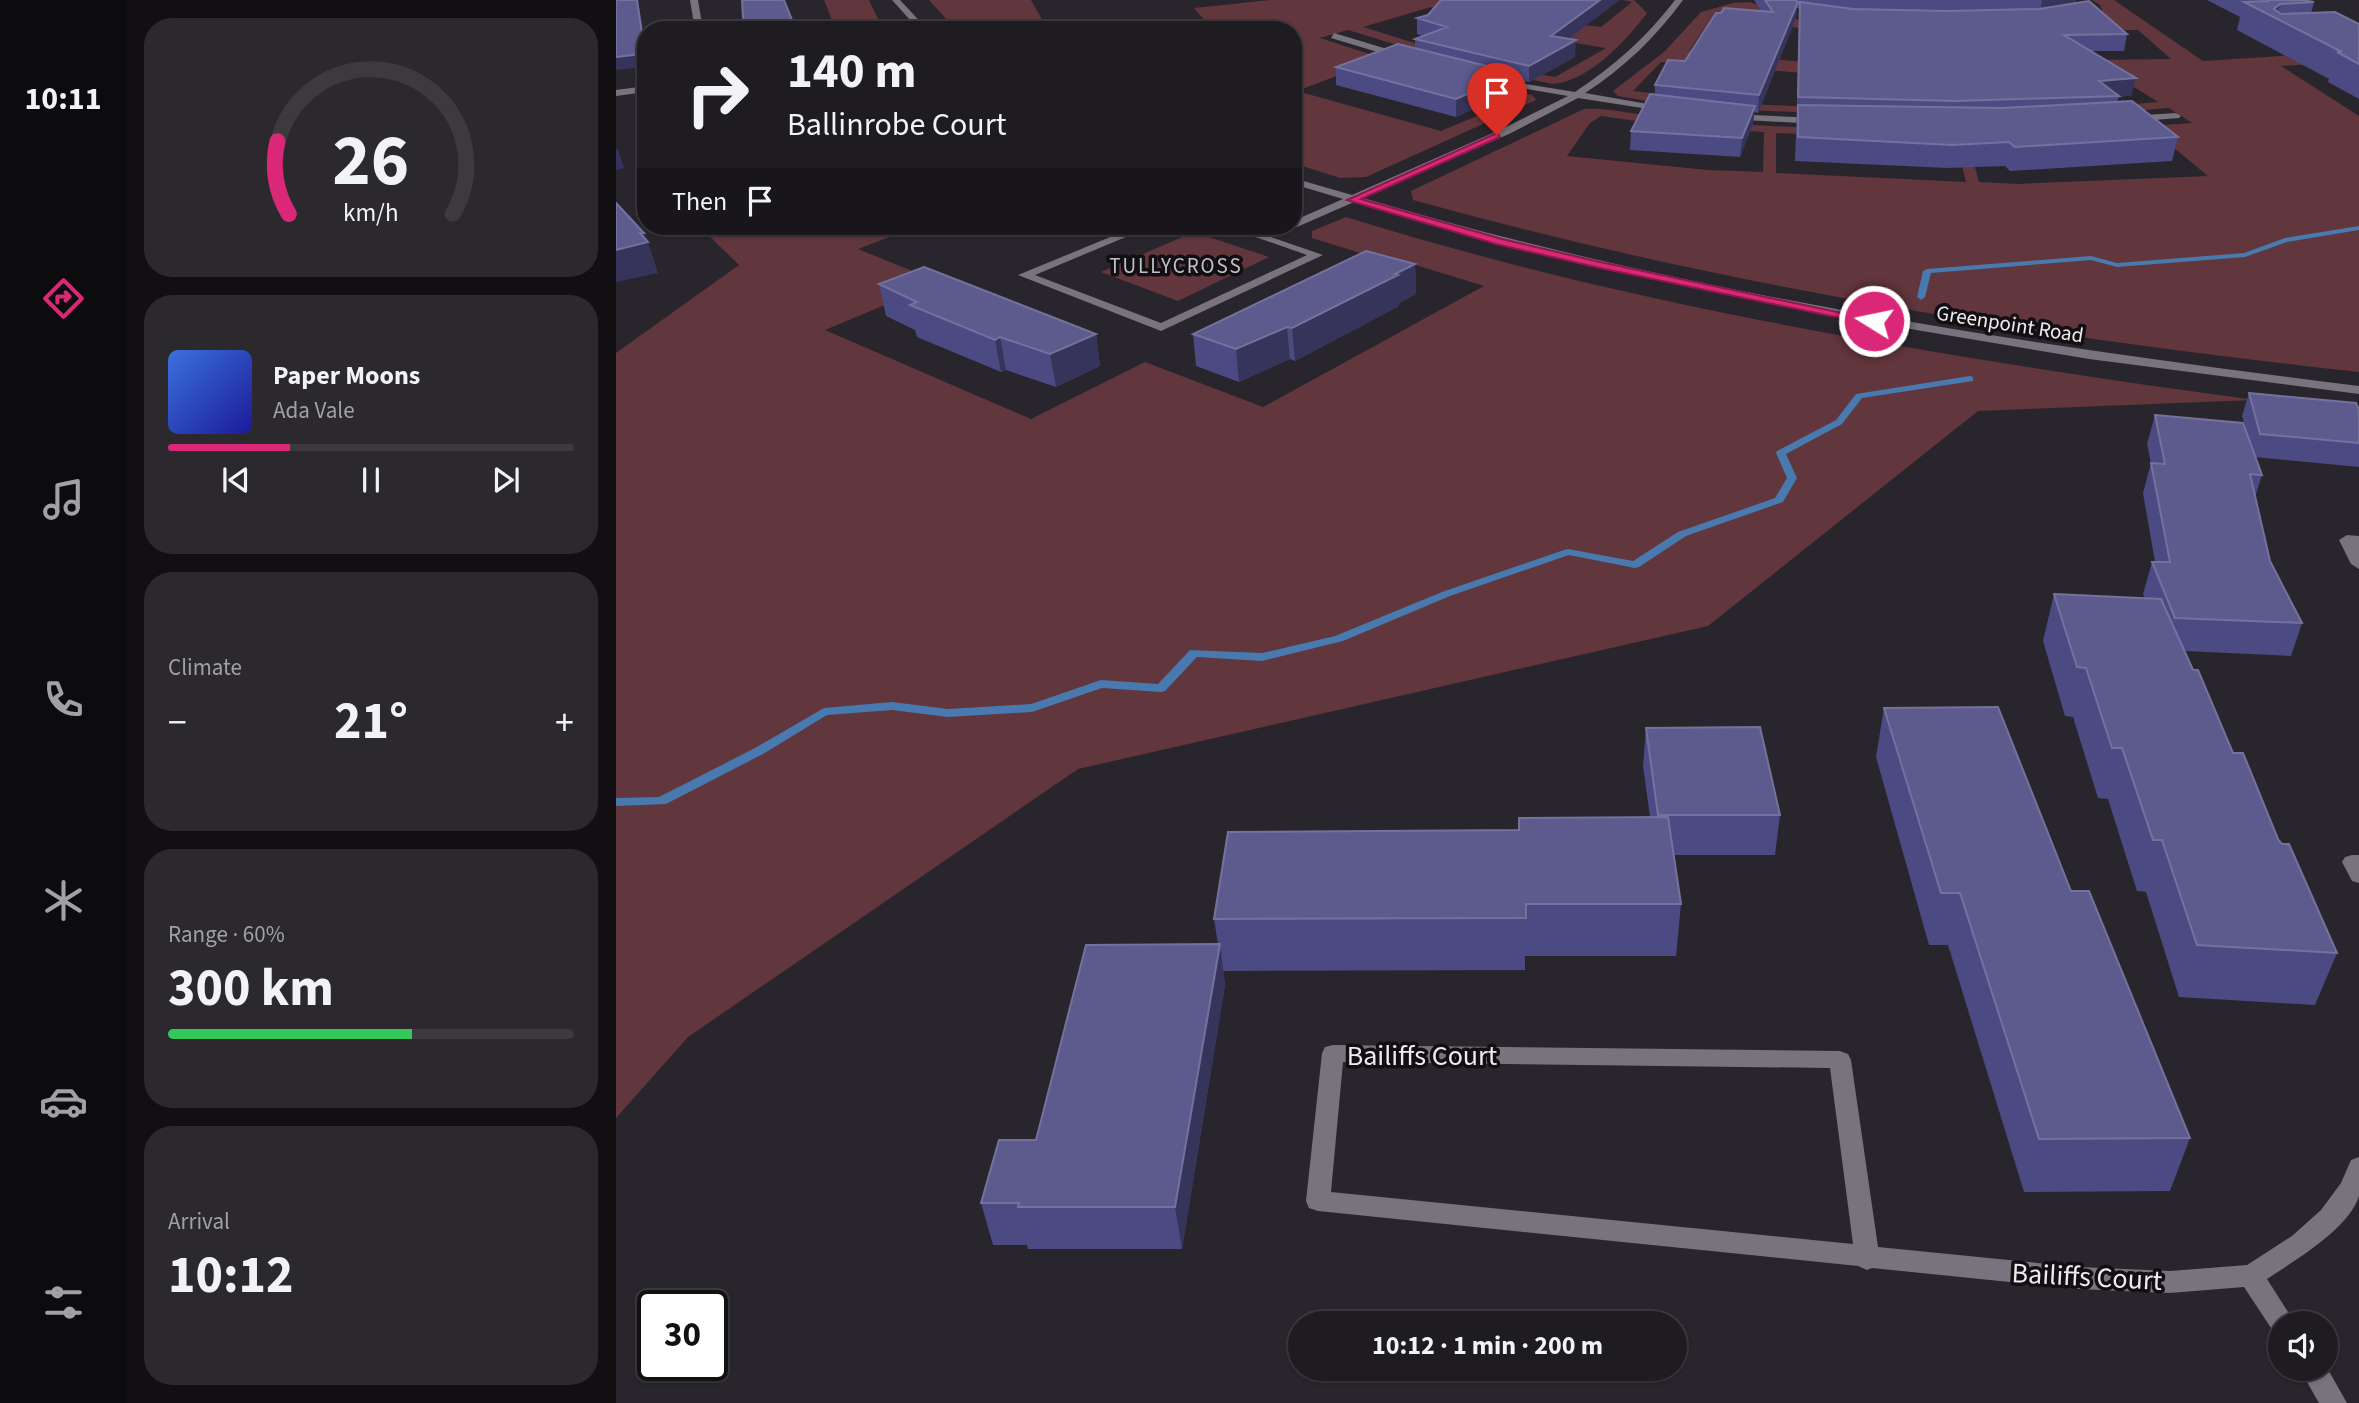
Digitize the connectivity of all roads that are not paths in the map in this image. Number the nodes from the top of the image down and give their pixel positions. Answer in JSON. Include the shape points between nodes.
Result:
{"nodes":[{"id":1,"x":694,"y":0,"type":"edge"},
{"id":2,"x":896,"y":0,"type":"edge"},
{"id":3,"x":1679,"y":0,"type":"edge"},
{"id":4,"x":698,"y":21,"type":"edge"},
{"id":5,"x":916,"y":21,"type":"edge"},
{"id":6,"x":1334,"y":36,"type":"dead end"},
{"id":7,"x":1411,"y":60,"type":"edge"},
{"id":8,"x":1479,"y":78,"type":"edge"},
{"id":9,"x":637,"y":90,"type":"edge"},
{"id":10,"x":616,"y":93,"type":"edge"},
{"id":11,"x":1573,"y":95,"type":"junction"},
{"id":12,"x":1680,"y":112,"type":"edge"},
{"id":13,"x":1715,"y":116,"type":"edge"},
{"id":14,"x":2176,"y":116,"type":"dead end"},
{"id":15,"x":2113,"y":121,"type":"edge"},
{"id":16,"x":1832,"y":122,"type":"edge"},
{"id":17,"x":1302,"y":184,"type":"edge"},
{"id":18,"x":1352,"y":200,"type":"junction"},
{"id":19,"x":1302,"y":221,"type":"edge"},
{"id":20,"x":1124,"y":235,"type":"edge"},
{"id":21,"x":1256,"y":235,"type":"edge"},
{"id":22,"x":1271,"y":235,"type":"edge"},
{"id":23,"x":1265,"y":238,"type":"junction"},
{"id":24,"x":2359,"y":390,"type":"edge"},
{"id":25,"x":2359,"y":541,"type":"edge"},
{"id":26,"x":2359,"y":564,"type":"edge"},
{"id":27,"x":2359,"y":862,"type":"edge"},
{"id":28,"x":2359,"y":876,"type":"edge"},
{"id":29,"x":2359,"y":1167,"type":"edge"},
{"id":30,"x":1867,"y":1259,"type":"junction"},
{"id":31,"x":2251,"y":1276,"type":"junction"},
{"id":32,"x":2274,"y":1311,"type":"edge"},
{"id":33,"x":2320,"y":1381,"type":"edge"},
{"id":34,"x":2334,"y":1403,"type":"edge"}],
"edges":[{"from":1,"to":4,"type":"street"},
{"from":2,"to":5,"type":"street"},
{"from":3,"to":11,"type":"street","via":[[1643,46]]},
{"from":6,"to":7,"type":"street"},
{"from":8,"to":11,"type":"street"},
{"from":9,"to":10,"type":"street"},
{"from":11,"to":12,"type":"street"},
{"from":11,"to":18,"type":"street","via":[[1497,135]]},
{"from":13,"to":16,"type":"street"},
{"from":14,"to":15,"type":"street"},
{"from":17,"to":18,"type":"street","name":"Greenpoint Road"},
{"from":18,"to":19,"type":"street"},
{"from":18,"to":24,"type":"street","name":"Greenpoint Road","via":[[1587,262],[1848,317],[2129,362]]},
{"from":20,"to":23,"type":"street","via":[[1024,275],[1161,327],[1317,255]]},
{"from":21,"to":23,"type":"street"},
{"from":22,"to":23,"type":"street"},
{"from":25,"to":26,"type":"street","via":[[2347,540]]},
{"from":27,"to":28,"type":"street","via":[[2352,862]]},
{"from":29,"to":31,"type":"street","via":[[2353,1189],[2317,1233]]},
{"from":30,"to":30,"type":"street","name":"Bailiffs Court","via":[[1840,1060],[1333,1053],[1318,1201]]},
{"from":30,"to":31,"type":"street","name":"Bailiffs Court","via":[[2078,1278],[2170,1282]]},
{"from":31,"to":32,"type":"street"},
{"from":33,"to":34,"type":"street"}]}
